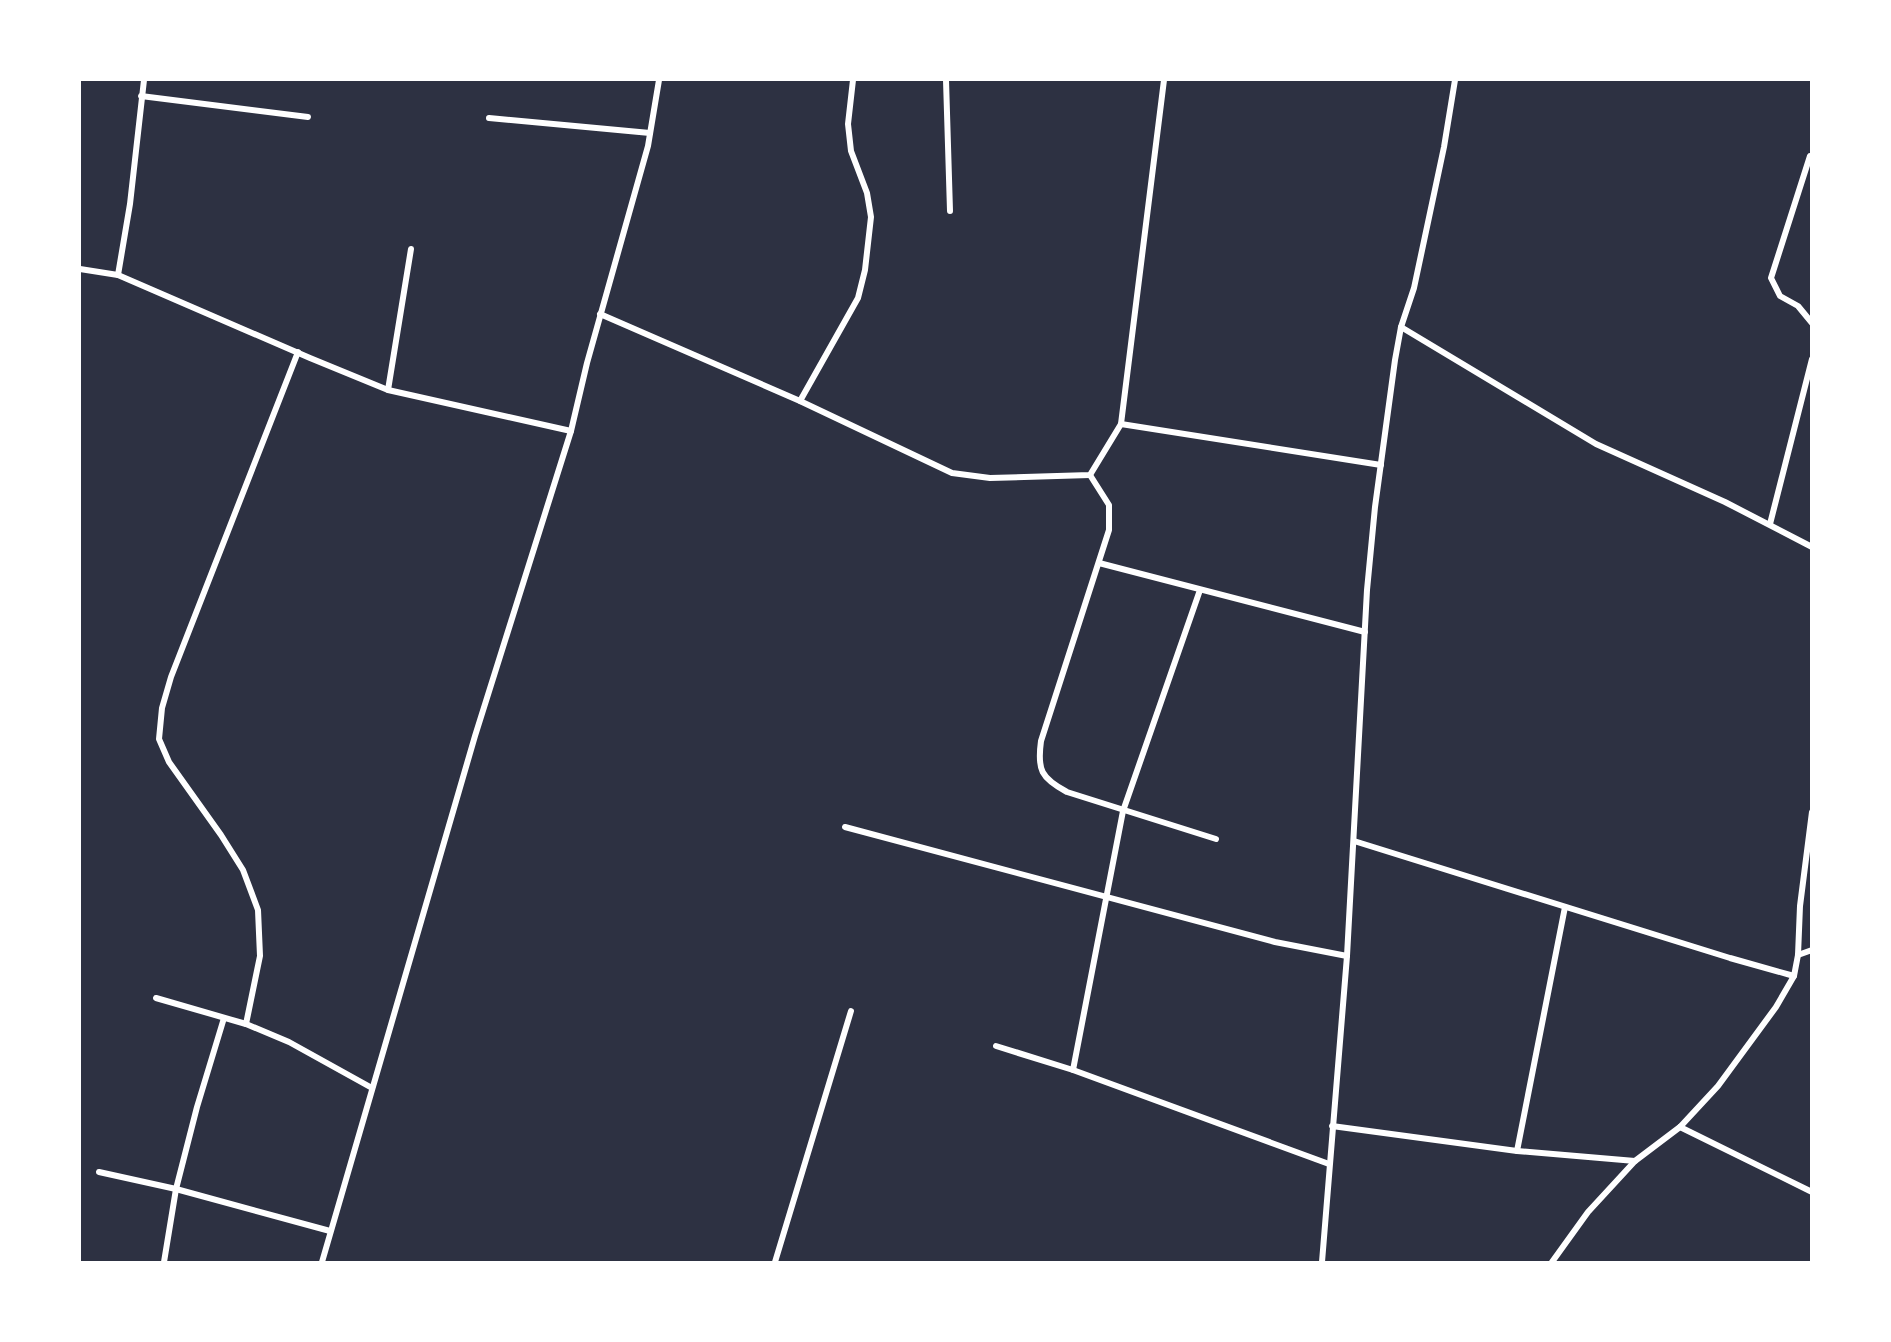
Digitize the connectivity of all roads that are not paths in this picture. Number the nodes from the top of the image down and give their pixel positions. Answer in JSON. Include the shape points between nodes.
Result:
{"nodes":[{"id":1,"x":144,"y":80,"type":"edge"},
{"id":2,"x":659,"y":80,"type":"edge"},
{"id":3,"x":853,"y":80,"type":"edge"},
{"id":4,"x":946,"y":80,"type":"edge"},
{"id":5,"x":1164,"y":80,"type":"edge"},
{"id":6,"x":1455,"y":80,"type":"edge"},
{"id":7,"x":141,"y":96,"type":"junction"},
{"id":8,"x":308,"y":117,"type":"dead end"},
{"id":9,"x":489,"y":118,"type":"dead end"},
{"id":10,"x":650,"y":133,"type":"junction"},
{"id":11,"x":1810,"y":156,"type":"dead end"},
{"id":12,"x":950,"y":211,"type":"dead end"},
{"id":13,"x":411,"y":249,"type":"dead end"},
{"id":14,"x":80,"y":269,"type":"edge"},
{"id":15,"x":118,"y":275,"type":"junction"},
{"id":16,"x":600,"y":314,"type":"junction"},
{"id":17,"x":1812,"y":323,"type":"edge"},
{"id":18,"x":1401,"y":327,"type":"junction"},
{"id":19,"x":298,"y":352,"type":"junction"},
{"id":20,"x":1812,"y":358,"type":"edge"},
{"id":21,"x":388,"y":390,"type":"junction"},
{"id":22,"x":800,"y":401,"type":"junction"},
{"id":23,"x":1121,"y":424,"type":"junction"},
{"id":24,"x":571,"y":431,"type":"junction"},
{"id":25,"x":1381,"y":465,"type":"junction"},
{"id":26,"x":1090,"y":474,"type":"junction"},
{"id":27,"x":1770,"y":524,"type":"junction"},
{"id":28,"x":1812,"y":547,"type":"edge"},
{"id":29,"x":1099,"y":562,"type":"junction"},
{"id":30,"x":1200,"y":590,"type":"junction"},
{"id":31,"x":1365,"y":632,"type":"junction"},
{"id":32,"x":1123,"y":811,"type":"junction"},
{"id":33,"x":1812,"y":812,"type":"edge"},
{"id":34,"x":845,"y":827,"type":"dead end"},
{"id":35,"x":1216,"y":839,"type":"dead end"},
{"id":36,"x":1354,"y":841,"type":"junction"},
{"id":37,"x":1106,"y":897,"type":"junction"},
{"id":38,"x":1565,"y":907,"type":"junction"},
{"id":39,"x":1812,"y":950,"type":"edge"},
{"id":40,"x":1798,"y":955,"type":"junction"},
{"id":41,"x":1347,"y":956,"type":"junction"},
{"id":42,"x":1794,"y":976,"type":"junction"},
{"id":43,"x":156,"y":998,"type":"dead end"},
{"id":44,"x":851,"y":1011,"type":"dead end"},
{"id":45,"x":224,"y":1018,"type":"junction"},
{"id":46,"x":246,"y":1024,"type":"junction"},
{"id":47,"x":996,"y":1046,"type":"dead end"},
{"id":48,"x":1073,"y":1070,"type":"junction"},
{"id":49,"x":372,"y":1088,"type":"junction"},
{"id":50,"x":1332,"y":1126,"type":"junction"},
{"id":51,"x":1680,"y":1127,"type":"junction"},
{"id":52,"x":1517,"y":1151,"type":"junction"},
{"id":53,"x":1635,"y":1161,"type":"junction"},
{"id":54,"x":1329,"y":1164,"type":"junction"},
{"id":55,"x":99,"y":1172,"type":"dead end"},
{"id":56,"x":176,"y":1190,"type":"junction"},
{"id":57,"x":1812,"y":1192,"type":"edge"},
{"id":58,"x":330,"y":1231,"type":"junction"},
{"id":59,"x":164,"y":1263,"type":"edge"},
{"id":60,"x":322,"y":1263,"type":"edge"},
{"id":61,"x":775,"y":1263,"type":"edge"},
{"id":62,"x":1322,"y":1263,"type":"edge"},
{"id":63,"x":1552,"y":1263,"type":"edge"}],
"edges":[{"from":1,"to":7,"type":"street"},
{"from":2,"to":10,"type":"street"},
{"from":3,"to":22,"type":"street","via":[[848,124],[850,151],[867,193],[871,218],[865,270],[858,298]]},
{"from":4,"to":12,"type":"street"},
{"from":5,"to":23,"type":"street"},
{"from":6,"to":18,"type":"street","via":[[1414,288]]},
{"from":7,"to":8,"type":"street"},
{"from":7,"to":15,"type":"street"},
{"from":9,"to":10,"type":"street"},
{"from":10,"to":16,"type":"street"},
{"from":11,"to":17,"type":"street","via":[[1771,278],[1780,296],[1798,306]]},
{"from":13,"to":21,"type":"street"},
{"from":14,"to":15,"type":"street"},
{"from":15,"to":19,"type":"street"},
{"from":16,"to":22,"type":"street"},
{"from":16,"to":24,"type":"street"},
{"from":18,"to":25,"type":"street"},
{"from":18,"to":27,"type":"street","via":[[1596,444]]},
{"from":19,"to":21,"type":"street"},
{"from":19,"to":46,"type":"street","via":[[171,676],[159,740],[169,762],[243,870],[258,910],[260,956]]},
{"from":20,"to":27,"type":"street"},
{"from":21,"to":24,"type":"street"},
{"from":22,"to":26,"type":"street","via":[[952,473],[990,478]]},
{"from":23,"to":25,"type":"street"},
{"from":23,"to":26,"type":"street"},
{"from":24,"to":49,"type":"street","via":[[475,736]]},
{"from":25,"to":31,"type":"street"},
{"from":26,"to":29,"type":"street","via":[[1109,505],[1109,530]]},
{"from":27,"to":28,"type":"street"},
{"from":29,"to":30,"type":"street"},
{"from":29,"to":32,"type":"street","via":[[1041,741],[1039,759],[1050,783]]},
{"from":30,"to":31,"type":"street"},
{"from":30,"to":32,"type":"street"},
{"from":31,"to":36,"type":"street"},
{"from":32,"to":35,"type":"street"},
{"from":32,"to":37,"type":"street"},
{"from":33,"to":40,"type":"street"},
{"from":34,"to":37,"type":"street"},
{"from":36,"to":38,"type":"street"},
{"from":36,"to":41,"type":"street"},
{"from":37,"to":41,"type":"street","via":[[1275,942]]},
{"from":37,"to":48,"type":"street"},
{"from":38,"to":42,"type":"street"},
{"from":38,"to":52,"type":"street"},
{"from":39,"to":40,"type":"street"},
{"from":40,"to":42,"type":"street"},
{"from":41,"to":50,"type":"street"},
{"from":42,"to":51,"type":"street","via":[[1718,1086]]},
{"from":43,"to":45,"type":"street"},
{"from":44,"to":61,"type":"street"},
{"from":45,"to":46,"type":"street"},
{"from":45,"to":56,"type":"street"},
{"from":46,"to":49,"type":"street","via":[[289,1042]]},
{"from":47,"to":48,"type":"street"},
{"from":48,"to":54,"type":"street"},
{"from":49,"to":58,"type":"street"},
{"from":50,"to":52,"type":"street"},
{"from":50,"to":54,"type":"street"},
{"from":51,"to":53,"type":"street"},
{"from":51,"to":57,"type":"street"},
{"from":52,"to":53,"type":"street"},
{"from":53,"to":63,"type":"street","via":[[1588,1212]]},
{"from":54,"to":62,"type":"street"},
{"from":55,"to":56,"type":"street"},
{"from":56,"to":58,"type":"street"},
{"from":56,"to":59,"type":"street"},
{"from":58,"to":60,"type":"street"}]}
